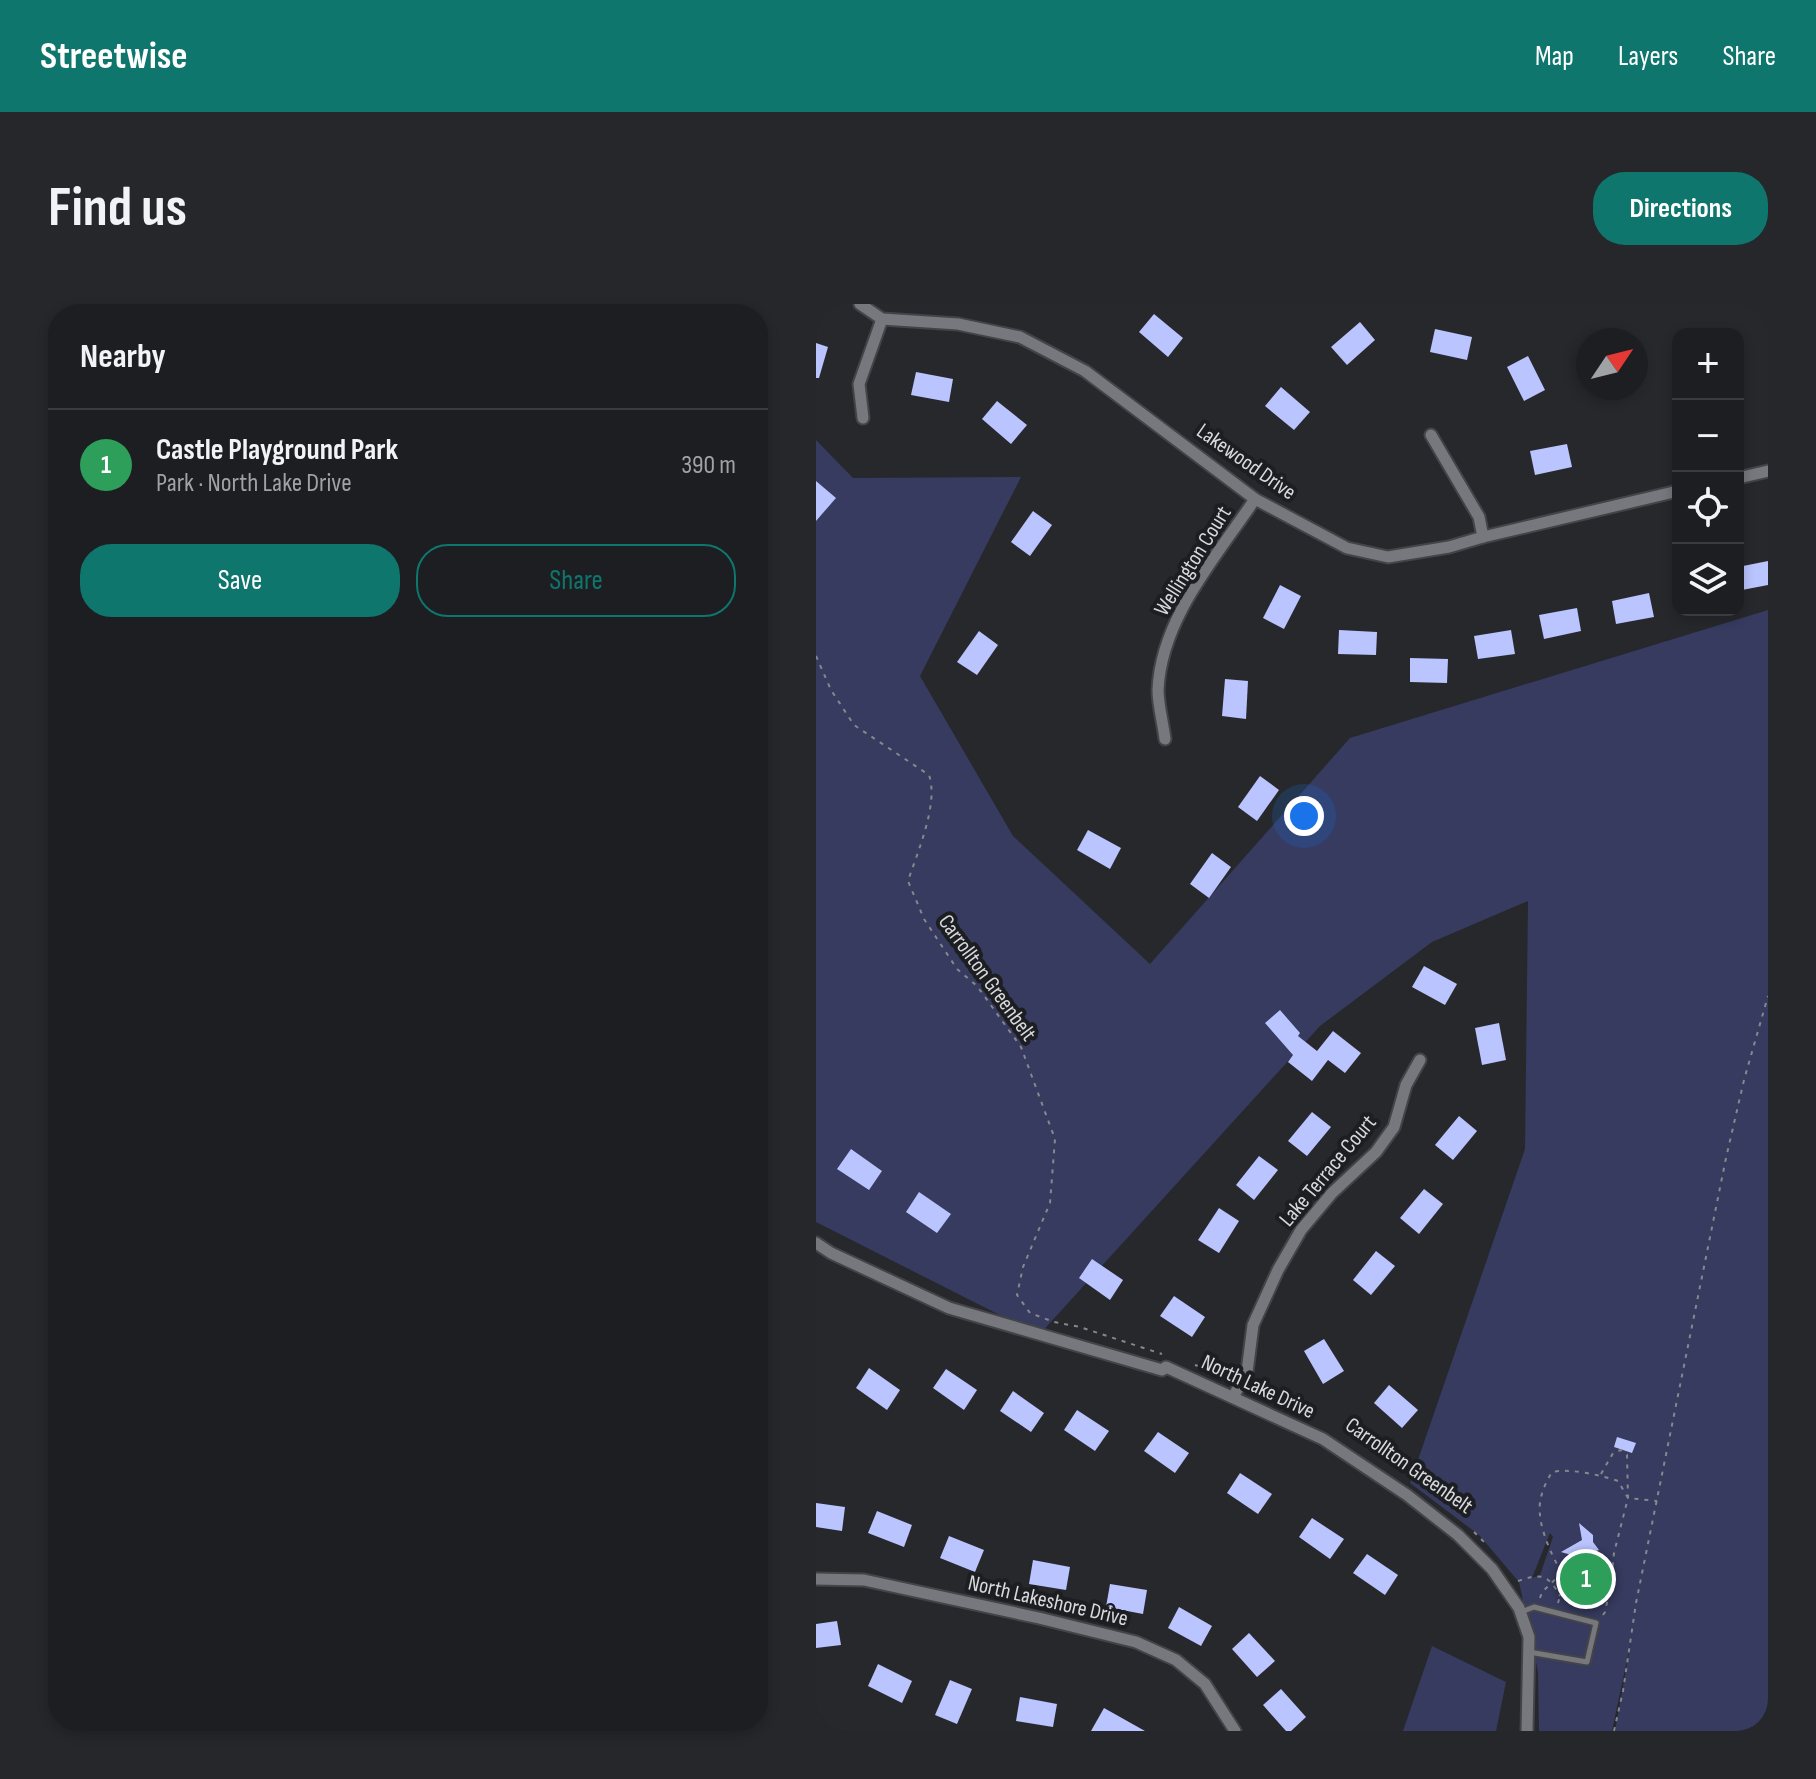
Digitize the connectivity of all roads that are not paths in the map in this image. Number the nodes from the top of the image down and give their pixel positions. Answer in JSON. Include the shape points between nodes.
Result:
{"nodes":[{"id":1,"x":860,"y":304,"type":"edge"},
{"id":2,"x":882,"y":319,"type":"junction"},
{"id":3,"x":863,"y":418,"type":"dead end"},
{"id":4,"x":1431,"y":435,"type":"dead end"},
{"id":5,"x":1768,"y":471,"type":"edge"},
{"id":6,"x":1744,"y":477,"type":"edge"},
{"id":7,"x":1672,"y":492,"type":"edge"},
{"id":8,"x":1255,"y":499,"type":"junction"},
{"id":9,"x":1483,"y":537,"type":"junction"},
{"id":10,"x":1165,"y":739,"type":"dead end"},
{"id":11,"x":1420,"y":1060,"type":"dead end"},
{"id":12,"x":816,"y":1243,"type":"edge"},
{"id":13,"x":1233,"y":1397,"type":"junction"},
{"id":14,"x":816,"y":1579,"type":"edge"},
{"id":15,"x":1520,"y":1612,"type":"junction"},
{"id":16,"x":1529,"y":1652,"type":"junction"},
{"id":17,"x":1235,"y":1731,"type":"edge"},
{"id":18,"x":1527,"y":1731,"type":"edge"}],
"edges":[{"from":1,"to":2,"type":"street"},
{"from":2,"to":3,"type":"street","via":[[859,384]]},
{"from":2,"to":8,"type":"street","name":"Lakewood Drive","via":[[958,324],[1020,337],[1085,371]]},
{"from":4,"to":9,"type":"street","via":[[1479,517]]},
{"from":5,"to":6,"type":"street"},
{"from":7,"to":9,"type":"street","name":"Lakewood Drive"},
{"from":8,"to":9,"type":"street","name":"Lakewood Drive","via":[[1347,548],[1388,557]]},
{"from":8,"to":10,"type":"street","name":"Wellington Court","via":[[1185,603],[1166,647],[1158,690]]},
{"from":11,"to":13,"type":"street","name":"Lake Terrace Court","via":[[1406,1085],[1394,1127],[1301,1230],[1278,1270],[1253,1325],[1247,1372]]},
{"from":12,"to":13,"type":"street","name":"North Lake Drive","via":[[949,1308],[1166,1367]]},
{"from":13,"to":15,"type":"street","name":"North Lake Drive","via":[[1323,1439],[1407,1495],[1492,1569]]},
{"from":14,"to":17,"type":"street","name":"North Lakeshore Drive","via":[[864,1580],[1136,1642],[1176,1660],[1205,1684]]},
{"from":15,"to":16,"type":"street","name":"North Lake Drive"},
{"from":15,"to":16,"type":"lane","via":[[1534,1607],[1596,1623],[1587,1662]]},
{"from":16,"to":18,"type":"street","name":"North Lake Drive"}]}
